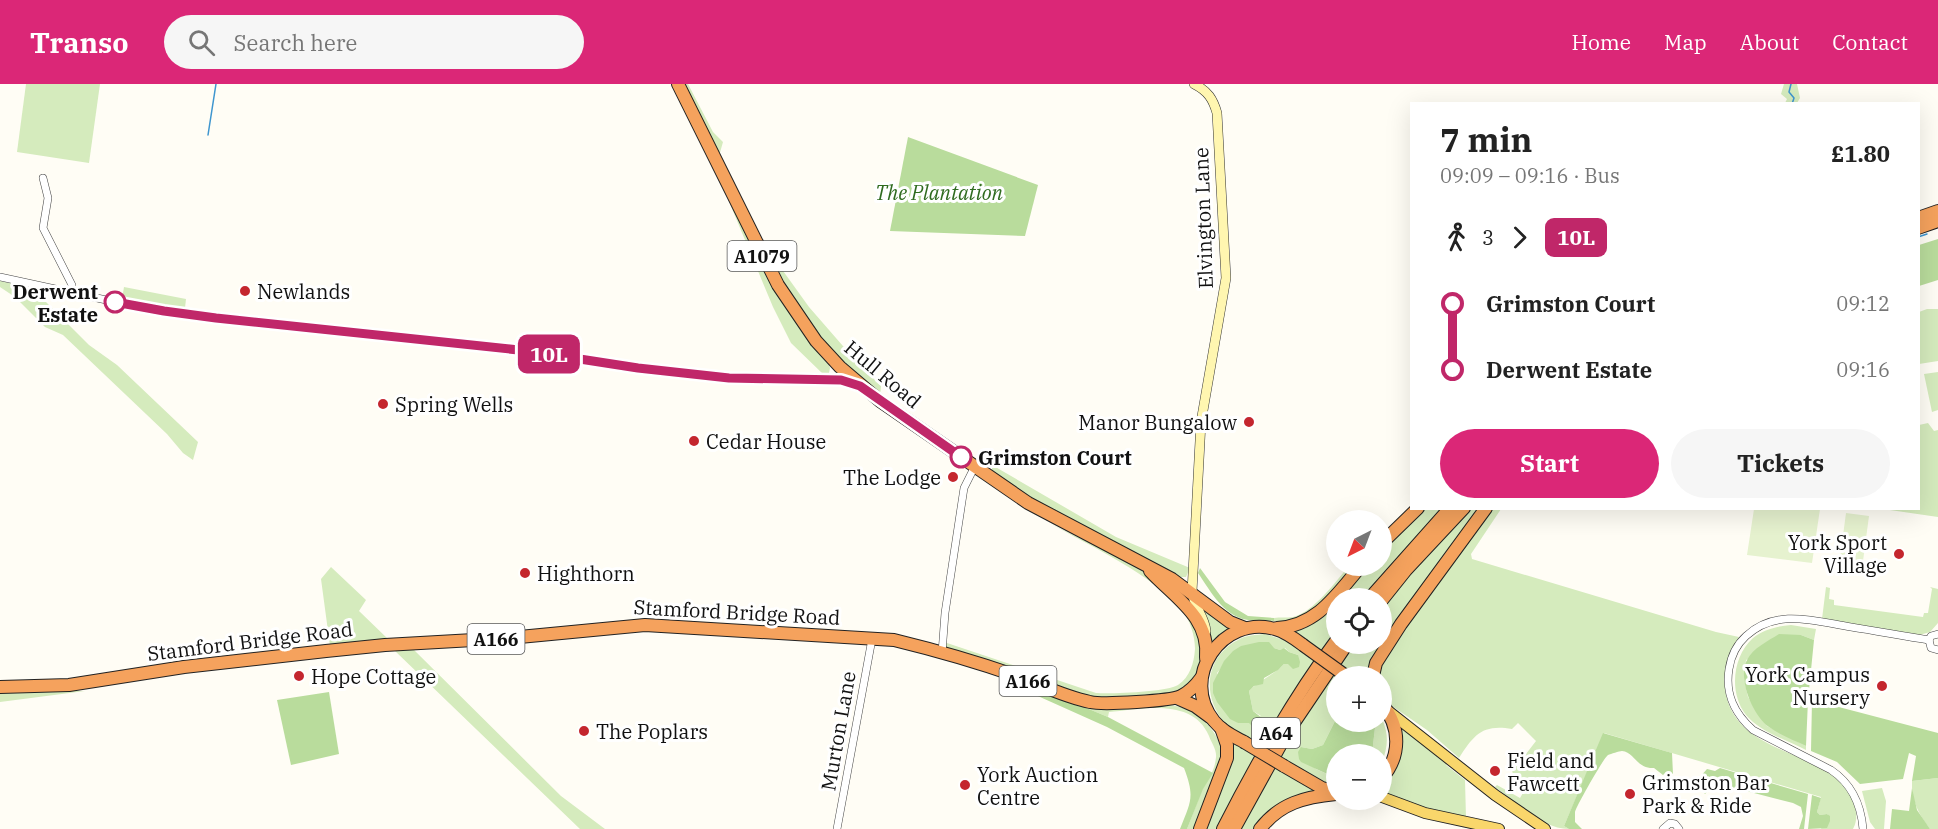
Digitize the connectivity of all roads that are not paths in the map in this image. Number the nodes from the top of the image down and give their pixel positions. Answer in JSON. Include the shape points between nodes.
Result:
{"nodes":[{"id":1,"x":678,"y":84,"type":"edge"},
{"id":2,"x":1194,"y":84,"type":"edge"},
{"id":3,"x":43,"y":178,"type":"dead end"},
{"id":4,"x":1938,"y":211,"type":"edge"},
{"id":5,"x":1920,"y":217,"type":"edge"},
{"id":6,"x":1938,"y":221,"type":"edge"},
{"id":7,"x":1920,"y":227,"type":"edge"},
{"id":8,"x":1,"y":277,"type":"edge"},
{"id":9,"x":72,"y":292,"type":"junction"},
{"id":10,"x":840,"y":367,"type":"junction"},
{"id":11,"x":823,"y":379,"type":"junction"},
{"id":12,"x":860,"y":386,"type":"junction"},
{"id":13,"x":975,"y":466,"type":"junction"},
{"id":14,"x":1416,"y":510,"type":"edge"},
{"id":15,"x":1448,"y":510,"type":"edge"},
{"id":16,"x":1462,"y":510,"type":"edge"},
{"id":17,"x":1485,"y":510,"type":"edge"},
{"id":18,"x":1392,"y":533,"type":"edge"},
{"id":19,"x":1145,"y":566,"type":"junction"},
{"id":20,"x":1352,"y":576,"type":"edge"},
{"id":21,"x":1379,"y":588,"type":"edge"},
{"id":22,"x":1392,"y":588,"type":"edge"},
{"id":23,"x":1192,"y":592,"type":"junction"},
{"id":24,"x":1245,"y":628,"type":"junction"},
{"id":25,"x":1274,"y":628,"type":"junction"},
{"id":26,"x":943,"y":630,"type":"junction"},
{"id":27,"x":1938,"y":634,"type":"edge"},
{"id":28,"x":872,"y":639,"type":"junction"},
{"id":29,"x":1929,"y":640,"type":"junction"},
{"id":30,"x":1206,"y":643,"type":"junction"},
{"id":31,"x":928,"y":648,"type":"junction"},
{"id":32,"x":1938,"y":650,"type":"edge"},
{"id":33,"x":942,"y":653,"type":"junction"},
{"id":34,"x":1327,"y":654,"type":"edge"},
{"id":35,"x":1340,"y":654,"type":"edge"},
{"id":36,"x":1206,"y":663,"type":"junction"},
{"id":37,"x":1332,"y":666,"type":"edge"},
{"id":38,"x":1375,"y":666,"type":"edge"},
{"id":39,"x":1202,"y":678,"type":"junction"},
{"id":40,"x":0,"y":687,"type":"edge"},
{"id":41,"x":1178,"y":698,"type":"junction"},
{"id":42,"x":1392,"y":713,"type":"edge"},
{"id":43,"x":1392,"y":721,"type":"edge"},
{"id":44,"x":1216,"y":723,"type":"junction"},
{"id":45,"x":1392,"y":764,"type":"edge"},
{"id":46,"x":1326,"y":789,"type":"edge"},
{"id":47,"x":1326,"y":795,"type":"edge"},
{"id":48,"x":1392,"y":801,"type":"edge"},
{"id":49,"x":837,"y":829,"type":"edge"},
{"id":50,"x":1200,"y":829,"type":"edge"},
{"id":51,"x":1223,"y":829,"type":"edge"},
{"id":52,"x":1234,"y":829,"type":"edge"},
{"id":53,"x":1260,"y":829,"type":"edge"},
{"id":54,"x":1499,"y":829,"type":"edge"},
{"id":55,"x":1545,"y":829,"type":"edge"},
{"id":56,"x":1663,"y":829,"type":"edge"},
{"id":57,"x":1679,"y":829,"type":"edge"},
{"id":58,"x":1863,"y":829,"type":"edge"}],
"edges":[{"from":1,"to":10,"type":"highway","name":"Hull Road","number":"A1079","via":[[778,285]]},
{"from":2,"to":23,"type":"main road","name":"Elvington Lane","via":[[1211,97],[1217,113],[1226,278],[1201,422]]},
{"from":3,"to":9,"type":"street","via":[[48,198],[43,228]]},
{"from":4,"to":5,"type":"highway"},
{"from":6,"to":7,"type":"highway"},
{"from":8,"to":9,"type":"street"},
{"from":9,"to":11,"type":"street","via":[[164,311],[528,351],[620,366],[756,379]]},
{"from":10,"to":11,"type":"street"},
{"from":10,"to":12,"type":"highway","name":"Hull Road","number":"A1079"},
{"from":11,"to":12,"type":"street"},
{"from":12,"to":13,"type":"highway","name":"Hull Road","number":"A1079"},
{"from":13,"to":19,"type":"highway","name":"Hull Road","number":"A1079","via":[[1035,507]]},
{"from":13,"to":26,"type":"street","via":[[964,488]]},
{"from":14,"to":18,"type":"highway"},
{"from":15,"to":21,"type":"highway"},
{"from":16,"to":22,"type":"highway"},
{"from":17,"to":38,"type":"highway"},
{"from":19,"to":23,"type":"highway","name":"Hull Road","number":"A1079"},
{"from":19,"to":30,"type":"highway","name":"Hull Road","number":"A1079","via":[[1195,615]]},
{"from":20,"to":25,"type":"highway","via":[[1320,613],[1294,626]]},
{"from":23,"to":24,"type":"highway","name":"Hull Road","number":"A1079","via":[[1230,622]]},
{"from":23,"to":30,"type":"main road","name":"Elvington Lane","via":[[1205,624]]},
{"from":24,"to":25,"type":"highway"},
{"from":24,"to":36,"type":"highway","via":[[1218,643]]},
{"from":25,"to":37,"type":"highway","bridge":true},
{"from":26,"to":31,"type":"street"},
{"from":26,"to":33,"type":"street"},
{"from":27,"to":29,"type":"street"},
{"from":28,"to":31,"type":"highway","name":"Stamford Bridge Road","number":"A166"},
{"from":28,"to":40,"type":"highway","name":"Stamford Bridge Road","number":"A166","via":[[645,625],[407,643],[184,667],[69,685]]},
{"from":28,"to":49,"type":"street","name":"Murton Lane"},
{"from":29,"to":32,"type":"street","via":[[1932,648]]},
{"from":29,"to":58,"type":"street","via":[[1786,618],[1751,631],[1730,663],[1728,688],[1736,712],[1753,730],[1842,778],[1858,802]]},
{"from":30,"to":36,"type":"highway","name":"Hull Road","number":"A1079"},
{"from":31,"to":33,"type":"highway","name":"Stamford Bridge Road","number":"A166"},
{"from":33,"to":41,"type":"highway","name":"Stamford Bridge Road","number":"A166","via":[[1092,703]]},
{"from":34,"to":51,"type":"highway","number":"A64","via":[[1274,735]]},
{"from":35,"to":52,"type":"highway","number":"A64","via":[[1287,733]]},
{"from":36,"to":39,"type":"highway"},
{"from":39,"to":41,"type":"highway"},
{"from":39,"to":44,"type":"highway","via":[[1203,702]]},
{"from":41,"to":44,"type":"highway"},
{"from":42,"to":55,"type":"main road","via":[[1495,795]]},
{"from":43,"to":45,"type":"highway","via":[[1397,738]]},
{"from":44,"to":46,"type":"highway","bridge":true},
{"from":44,"to":50,"type":"highway","via":[[1227,745],[1227,758]]},
{"from":47,"to":53,"type":"highway","via":[[1286,806]]},
{"from":48,"to":54,"type":"main road","via":[[1425,813]]},
{"from":56,"to":57,"type":"street","via":[[1670,823]]}]}
